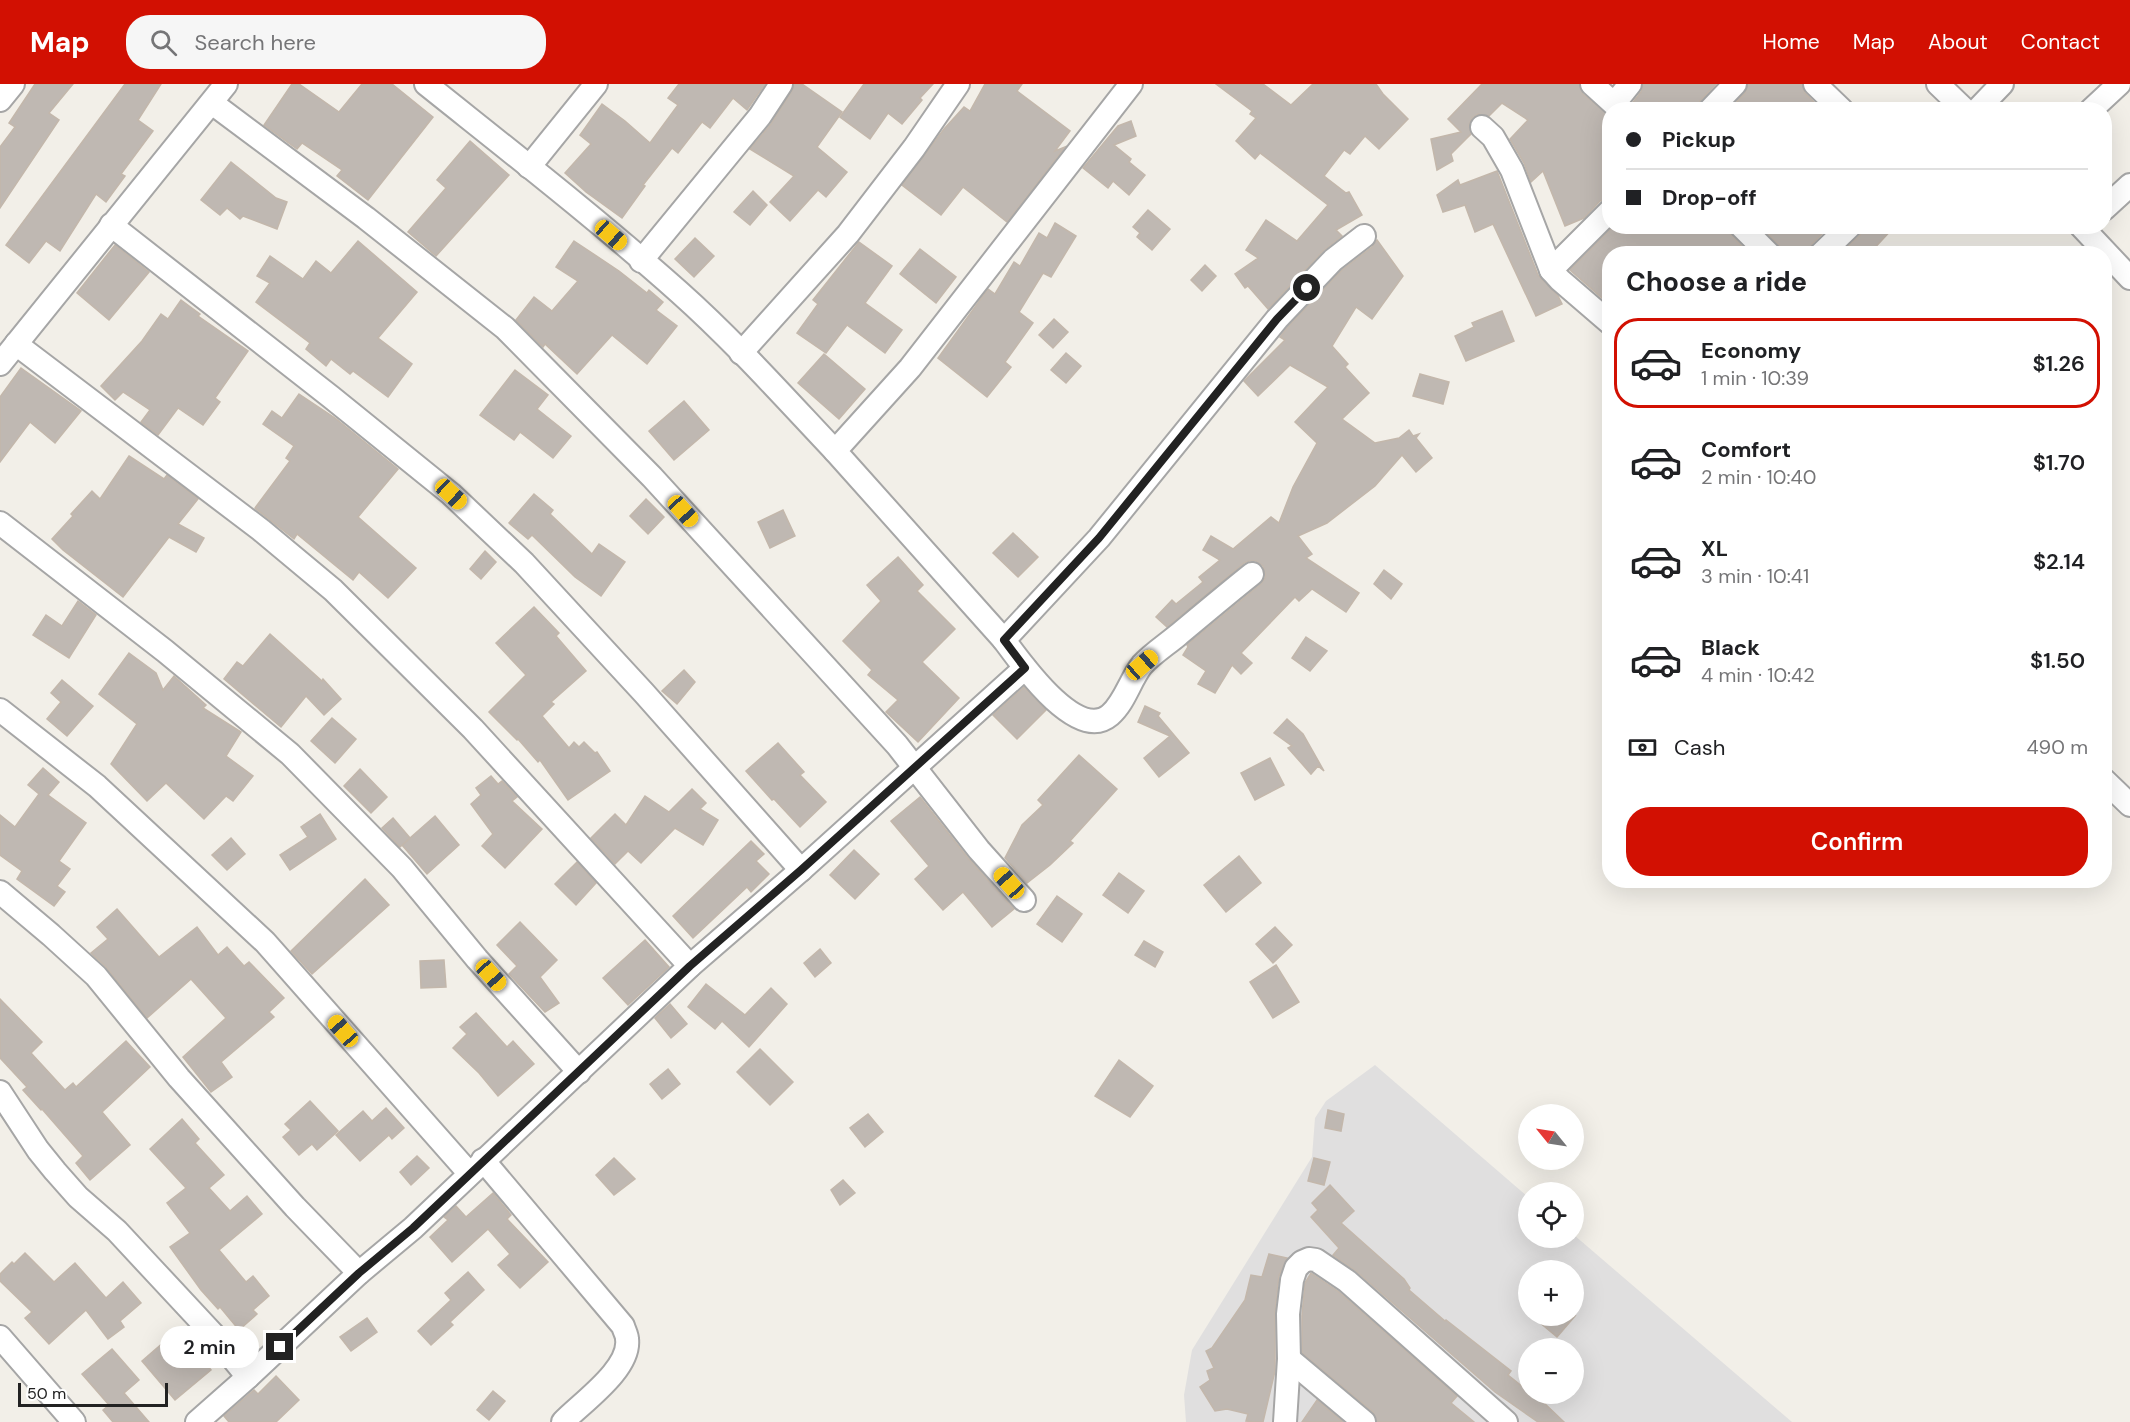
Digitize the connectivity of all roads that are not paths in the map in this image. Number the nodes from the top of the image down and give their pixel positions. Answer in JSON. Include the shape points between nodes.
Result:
{"nodes":[{"id":1,"x":13,"y":84,"type":"edge"},
{"id":2,"x":226,"y":84,"type":"edge"},
{"id":3,"x":426,"y":84,"type":"edge"},
{"id":4,"x":596,"y":84,"type":"edge"},
{"id":5,"x":781,"y":84,"type":"edge"},
{"id":6,"x":958,"y":84,"type":"edge"},
{"id":7,"x":1131,"y":84,"type":"edge"},
{"id":8,"x":1592,"y":84,"type":"edge"},
{"id":9,"x":1630,"y":84,"type":"edge"},
{"id":10,"x":1736,"y":84,"type":"edge"},
{"id":11,"x":1815,"y":84,"type":"edge"},
{"id":12,"x":1938,"y":84,"type":"edge"},
{"id":13,"x":2002,"y":84,"type":"edge"},
{"id":14,"x":2119,"y":84,"type":"edge"},
{"id":15,"x":0,"y":100,"type":"edge"},
{"id":16,"x":1612,"y":102,"type":"edge"},
{"id":17,"x":1620,"y":102,"type":"edge"},
{"id":18,"x":1718,"y":102,"type":"edge"},
{"id":19,"x":1834,"y":102,"type":"edge"},
{"id":20,"x":1957,"y":102,"type":"edge"},
{"id":21,"x":1985,"y":102,"type":"edge"},
{"id":22,"x":2100,"y":102,"type":"edge"},
{"id":23,"x":212,"y":103,"type":"junction"},
{"id":24,"x":1482,"y":127,"type":"dead end"},
{"id":25,"x":529,"y":167,"type":"junction"},
{"id":26,"x":2130,"y":185,"type":"edge"},
{"id":27,"x":2112,"y":202,"type":"edge"},
{"id":28,"x":1602,"y":219,"type":"edge"},
{"id":29,"x":111,"y":225,"type":"junction"},
{"id":30,"x":1749,"y":234,"type":"edge"},
{"id":31,"x":1842,"y":234,"type":"edge"},
{"id":32,"x":2089,"y":234,"type":"edge"},
{"id":33,"x":1364,"y":236,"type":"dead end"},
{"id":34,"x":1761,"y":246,"type":"edge"},
{"id":35,"x":1829,"y":246,"type":"edge"},
{"id":36,"x":2101,"y":246,"type":"edge"},
{"id":37,"x":2112,"y":258,"type":"edge"},
{"id":38,"x":641,"y":261,"type":"junction"},
{"id":39,"x":1551,"y":270,"type":"junction"},
{"id":40,"x":2130,"y":278,"type":"edge"},
{"id":41,"x":1602,"y":316,"type":"edge"},
{"id":42,"x":16,"y":344,"type":"junction"},
{"id":43,"x":741,"y":353,"type":"junction"},
{"id":44,"x":0,"y":364,"type":"edge"},
{"id":45,"x":835,"y":451,"type":"junction"},
{"id":46,"x":0,"y":523,"type":"edge"},
{"id":47,"x":1252,"y":574,"type":"dead end"},
{"id":48,"x":1004,"y":640,"type":"junction"},
{"id":49,"x":1025,"y":668,"type":"junction"},
{"id":50,"x":0,"y":710,"type":"edge"},
{"id":51,"x":915,"y":766,"type":"junction"},
{"id":52,"x":2112,"y":788,"type":"edge"},
{"id":53,"x":2130,"y":806,"type":"edge"},
{"id":54,"x":801,"y":870,"type":"junction"},
{"id":55,"x":0,"y":892,"type":"edge"},
{"id":56,"x":1024,"y":900,"type":"dead end"},
{"id":57,"x":690,"y":966,"type":"junction"},
{"id":58,"x":579,"y":1072,"type":"junction"},
{"id":59,"x":0,"y":1092,"type":"edge"},
{"id":60,"x":476,"y":1167,"type":"junction"},
{"id":61,"x":359,"y":1273,"type":"junction"},
{"id":62,"x":0,"y":1337,"type":"edge"},
{"id":63,"x":1289,"y":1359,"type":"junction"},
{"id":64,"x":248,"y":1377,"type":"junction"},
{"id":65,"x":74,"y":1422,"type":"edge"},
{"id":66,"x":197,"y":1422,"type":"edge"},
{"id":67,"x":563,"y":1422,"type":"edge"},
{"id":68,"x":1285,"y":1422,"type":"edge"},
{"id":69,"x":1364,"y":1422,"type":"edge"},
{"id":70,"x":1506,"y":1422,"type":"edge"}],
"edges":[{"from":1,"to":15,"type":"street"},
{"from":2,"to":23,"type":"street"},
{"from":3,"to":25,"type":"street"},
{"from":4,"to":25,"type":"street"},
{"from":5,"to":38,"type":"street","via":[[760,116]]},
{"from":6,"to":43,"type":"street","via":[[848,234]]},
{"from":7,"to":45,"type":"street","via":[[910,368]]},
{"from":8,"to":16,"type":"street"},
{"from":9,"to":17,"type":"street"},
{"from":10,"to":18,"type":"street"},
{"from":11,"to":19,"type":"street"},
{"from":12,"to":20,"type":"street"},
{"from":13,"to":21,"type":"street"},
{"from":14,"to":22,"type":"street"},
{"from":23,"to":29,"type":"street"},
{"from":23,"to":51,"type":"street","via":[[505,328],[652,477]]},
{"from":24,"to":39,"type":"street","via":[[1493,137],[1512,170]]},
{"from":25,"to":38,"type":"street"},
{"from":26,"to":27,"type":"street"},
{"from":28,"to":39,"type":"street"},
{"from":29,"to":42,"type":"street"},
{"from":29,"to":54,"type":"street","via":[[451,494],[524,563]]},
{"from":30,"to":34,"type":"street"},
{"from":31,"to":35,"type":"street"},
{"from":32,"to":36,"type":"street"},
{"from":33,"to":48,"type":"street","via":[[1333,260],[1277,319],[1099,538]]},
{"from":37,"to":40,"type":"street"},
{"from":38,"to":43,"type":"street"},
{"from":39,"to":41,"type":"street"},
{"from":42,"to":44,"type":"street"},
{"from":42,"to":57,"type":"street","via":[[261,530],[333,590],[473,729]]},
{"from":43,"to":45,"type":"street"},
{"from":45,"to":48,"type":"street"},
{"from":46,"to":58,"type":"street","via":[[290,754],[402,868]]},
{"from":47,"to":49,"type":"street","via":[[1142,665],[1118,707],[1100,722],[1083,719],[1056,702]]},
{"from":48,"to":49,"type":"street"},
{"from":49,"to":51,"type":"street"},
{"from":50,"to":60,"type":"street","via":[[97,786],[265,942]]},
{"from":51,"to":54,"type":"street"},
{"from":51,"to":56,"type":"street","via":[[979,850]]},
{"from":52,"to":53,"type":"street"},
{"from":54,"to":57,"type":"street"},
{"from":55,"to":61,"type":"street","via":[[96,976],[179,1078]]},
{"from":57,"to":58,"type":"street"},
{"from":58,"to":60,"type":"street"},
{"from":59,"to":64,"type":"street","via":[[38,1150],[78,1197],[117,1231]]},
{"from":60,"to":61,"type":"street"},
{"from":60,"to":67,"type":"street","via":[[623,1326],[626,1349],[612,1377]]},
{"from":61,"to":64,"type":"street"},
{"from":62,"to":65,"type":"street"},
{"from":63,"to":68,"type":"street"},
{"from":63,"to":69,"type":"street"},
{"from":63,"to":70,"type":"street","via":[[1292,1280],[1302,1262],[1316,1260],[1347,1281]]},
{"from":64,"to":66,"type":"street"}]}
